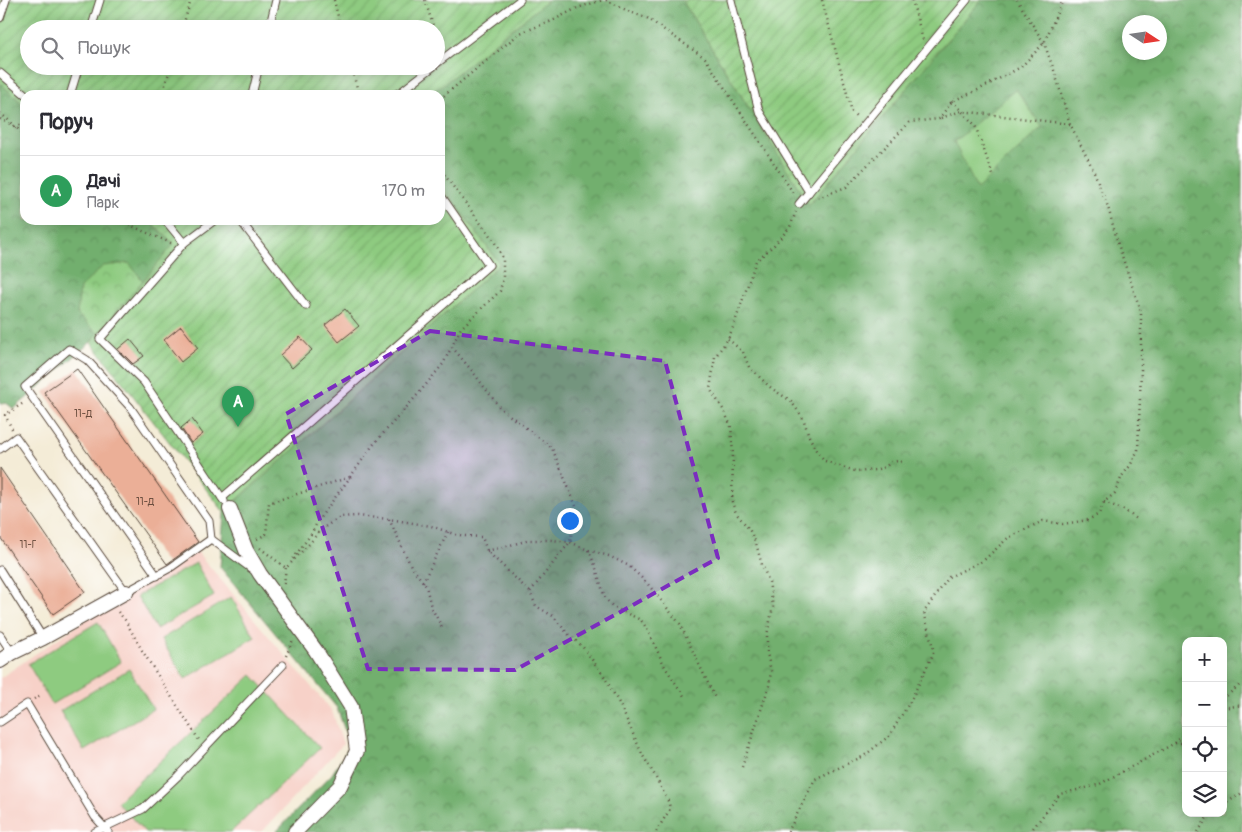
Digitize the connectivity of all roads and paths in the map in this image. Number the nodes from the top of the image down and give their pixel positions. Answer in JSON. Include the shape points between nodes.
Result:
{"nodes":[{"id":1,"x":6,"y":0,"type":"edge"},
{"id":2,"x":100,"y":0,"type":"edge"},
{"id":3,"x":191,"y":0,"type":"edge"},
{"id":4,"x":276,"y":0,"type":"edge"},
{"id":5,"x":334,"y":0,"type":"edge"},
{"id":6,"x":425,"y":0,"type":"edge"},
{"id":7,"x":520,"y":0,"type":"edge"},
{"id":8,"x":604,"y":0,"type":"edge"},
{"id":9,"x":731,"y":0,"type":"edge"},
{"id":10,"x":822,"y":0,"type":"edge"},
{"id":11,"x":912,"y":0,"type":"edge"},
{"id":12,"x":968,"y":0,"type":"edge"},
{"id":13,"x":1017,"y":0,"type":"edge"},
{"id":14,"x":1063,"y":0,"type":"edge"},
{"id":15,"x":0,"y":18,"type":"edge"},
{"id":16,"x":94,"y":20,"type":"edge"},
{"id":17,"x":185,"y":20,"type":"edge"},
{"id":18,"x":271,"y":20,"type":"edge"},
{"id":19,"x":340,"y":20,"type":"edge"},
{"id":20,"x":431,"y":20,"type":"edge"},
{"id":21,"x":1044,"y":43,"type":"junction"},
{"id":22,"x":926,"y":51,"type":"junction"},
{"id":23,"x":445,"y":57,"type":"edge"},
{"id":24,"x":0,"y":73,"type":"edge"},
{"id":25,"x":76,"y":75,"type":"edge"},
{"id":26,"x":168,"y":75,"type":"edge"},
{"id":27,"x":257,"y":75,"type":"edge"},
{"id":28,"x":353,"y":75,"type":"edge"},
{"id":29,"x":422,"y":75,"type":"edge"},
{"id":30,"x":20,"y":90,"type":"edge"},
{"id":31,"x":72,"y":90,"type":"edge"},
{"id":32,"x":164,"y":90,"type":"edge"},
{"id":33,"x":253,"y":90,"type":"edge"},
{"id":34,"x":358,"y":90,"type":"edge"},
{"id":35,"x":403,"y":90,"type":"edge"},
{"id":36,"x":445,"y":95,"type":"edge"},
{"id":37,"x":952,"y":101,"type":"junction"},
{"id":38,"x":961,"y":110,"type":"junction"},
{"id":39,"x":0,"y":113,"type":"edge"},
{"id":40,"x":0,"y":119,"type":"edge"},
{"id":41,"x":939,"y":119,"type":"junction"},
{"id":42,"x":20,"y":124,"type":"edge"},
{"id":43,"x":865,"y":124,"type":"junction"},
{"id":44,"x":1070,"y":124,"type":"junction"},
{"id":45,"x":16,"y":127,"type":"junction"},
{"id":46,"x":20,"y":131,"type":"edge"},
{"id":47,"x":445,"y":176,"type":"edge"},
{"id":48,"x":994,"y":178,"type":"dead end"},
{"id":49,"x":809,"y":192,"type":"junction"},
{"id":50,"x":445,"y":201,"type":"edge"},
{"id":51,"x":799,"y":204,"type":"junction"},
{"id":52,"x":130,"y":225,"type":"edge"},
{"id":53,"x":169,"y":225,"type":"edge"},
{"id":54,"x":208,"y":225,"type":"edge"},
{"id":55,"x":244,"y":225,"type":"edge"},
{"id":56,"x":184,"y":243,"type":"junction"},
{"id":57,"x":306,"y":306,"type":"dead end"},
{"id":58,"x":728,"y":339,"type":"junction"},
{"id":59,"x":452,"y":347,"type":"junction"},
{"id":60,"x":32,"y":397,"type":"junction"},
{"id":61,"x":16,"y":437,"type":"junction"},
{"id":62,"x":0,"y":449,"type":"edge"},
{"id":63,"x":905,"y":463,"type":"dead end"},
{"id":64,"x":351,"y":476,"type":"junction"},
{"id":65,"x":1104,"y":502,"type":"junction"},
{"id":66,"x":226,"y":503,"type":"junction"},
{"id":67,"x":389,"y":519,"type":"junction"},
{"id":68,"x":1137,"y":519,"type":"dead end"},
{"id":69,"x":448,"y":532,"type":"junction"},
{"id":70,"x":211,"y":539,"type":"junction"},
{"id":71,"x":247,"y":540,"type":"junction"},
{"id":72,"x":570,"y":542,"type":"junction"},
{"id":73,"x":588,"y":550,"type":"junction"},
{"id":74,"x":487,"y":551,"type":"junction"},
{"id":75,"x":286,"y":568,"type":"junction"},
{"id":76,"x":0,"y":570,"type":"edge"},
{"id":77,"x":260,"y":574,"type":"junction"},
{"id":78,"x":157,"y":576,"type":"junction"},
{"id":79,"x":423,"y":582,"type":"junction"},
{"id":80,"x":126,"y":592,"type":"junction"},
{"id":81,"x":530,"y":592,"type":"junction"},
{"id":82,"x":281,"y":603,"type":"junction"},
{"id":83,"x":115,"y":608,"type":"dead end"},
{"id":84,"x":298,"y":627,"type":"junction"},
{"id":85,"x":443,"y":629,"type":"dead end"},
{"id":86,"x":0,"y":635,"type":"edge"},
{"id":87,"x":43,"y":638,"type":"junction"},
{"id":88,"x":12,"y":653,"type":"junction"},
{"id":89,"x":0,"y":661,"type":"edge"},
{"id":90,"x":283,"y":665,"type":"joint"},
{"id":91,"x":1242,"y":683,"type":"edge"},
{"id":92,"x":684,"y":696,"type":"dead end"},
{"id":93,"x":1227,"y":696,"type":"edge"},
{"id":94,"x":715,"y":698,"type":"dead end"},
{"id":95,"x":1242,"y":705,"type":"edge"},
{"id":96,"x":1227,"y":707,"type":"edge"},
{"id":97,"x":0,"y":722,"type":"edge"},
{"id":98,"x":1182,"y":737,"type":"edge"},
{"id":99,"x":1175,"y":743,"type":"junction"},
{"id":100,"x":1182,"y":743,"type":"edge"},
{"id":101,"x":204,"y":748,"type":"junction"},
{"id":102,"x":742,"y":767,"type":"dead end"},
{"id":103,"x":1242,"y":793,"type":"edge"},
{"id":104,"x":1227,"y":802,"type":"edge"},
{"id":105,"x":1207,"y":817,"type":"edge"},
{"id":106,"x":106,"y":829,"type":"edge"},
{"id":107,"x":96,"y":832,"type":"edge"},
{"id":108,"x":295,"y":832,"type":"edge"},
{"id":109,"x":656,"y":832,"type":"edge"},
{"id":110,"x":788,"y":832,"type":"edge"},
{"id":111,"x":1030,"y":832,"type":"edge"},
{"id":112,"x":1198,"y":832,"type":"edge"}],
"edges":[{"from":1,"to":15,"type":"lane"},
{"from":2,"to":16,"type":"lane"},
{"from":3,"to":17,"type":"path"},
{"from":4,"to":18,"type":"lane"},
{"from":5,"to":19,"type":"path"},
{"from":6,"to":20,"type":"path"},
{"from":7,"to":23,"type":"lane"},
{"from":8,"to":36,"type":"path","via":[[520,33]]},
{"from":8,"to":51,"type":"path","via":[[647,18],[705,58]]},
{"from":9,"to":49,"type":"lane","via":[[758,111]]},
{"from":10,"to":43,"type":"path","via":[[852,112]]},
{"from":11,"to":22,"type":"path"},
{"from":12,"to":22,"type":"lane"},
{"from":13,"to":21,"type":"path"},
{"from":14,"to":21,"type":"path"},
{"from":21,"to":37,"type":"path","via":[[1022,67]]},
{"from":21,"to":44,"type":"path"},
{"from":22,"to":43,"type":"lane"},
{"from":24,"to":30,"type":"lane"},
{"from":25,"to":31,"type":"lane"},
{"from":26,"to":32,"type":"path"},
{"from":27,"to":33,"type":"lane"},
{"from":28,"to":34,"type":"path"},
{"from":29,"to":35,"type":"lane"},
{"from":37,"to":38,"type":"path"},
{"from":37,"to":41,"type":"path"},
{"from":38,"to":41,"type":"path"},
{"from":38,"to":44,"type":"path"},
{"from":38,"to":48,"type":"path","via":[[975,125]]},
{"from":39,"to":45,"type":"path"},
{"from":40,"to":45,"type":"path"},
{"from":41,"to":51,"type":"path","via":[[910,122],[846,187]]},
{"from":42,"to":45,"type":"path"},
{"from":43,"to":49,"type":"lane"},
{"from":44,"to":65,"type":"path","via":[[1108,207],[1141,312],[1138,450],[1116,493]]},
{"from":45,"to":46,"type":"path"},
{"from":47,"to":59,"type":"path","via":[[503,258],[500,291],[461,328]]},
{"from":49,"to":51,"type":"lane"},
{"from":50,"to":66,"type":"lane","via":[[489,266]]},
{"from":51,"to":58,"type":"path","via":[[790,227],[756,261]]},
{"from":52,"to":56,"type":"path","via":[[175,244]]},
{"from":53,"to":56,"type":"lane"},
{"from":54,"to":56,"type":"lane"},
{"from":55,"to":57,"type":"lane"},
{"from":56,"to":66,"type":"lane","via":[[100,339],[144,382]]},
{"from":58,"to":63,"type":"path","via":[[743,352],[750,367],[771,388],[791,401],[825,461],[858,472],[885,467],[891,462]]},
{"from":58,"to":102,"type":"path","via":[[714,357],[710,389],[731,426],[732,502],[756,542],[770,582],[773,607],[767,635],[771,671],[769,686]]},
{"from":59,"to":64,"type":"path","via":[[443,364],[372,445]]},
{"from":59,"to":72,"type":"path","via":[[500,408],[552,448],[576,506]]},
{"from":60,"to":61,"type":"path","via":[[5,415]]},
{"from":60,"to":70,"type":"lane","via":[[25,387],[69,349],[87,360],[130,407],[204,513],[209,521]]},
{"from":60,"to":78,"type":"lane"},
{"from":61,"to":62,"type":"lane"},
{"from":61,"to":80,"type":"lane"},
{"from":64,"to":71,"type":"path","via":[[269,503],[266,534]]},
{"from":64,"to":75,"type":"path"},
{"from":65,"to":68,"type":"path"},
{"from":65,"to":110,"type":"path","via":[[1099,514],[1088,520],[1063,524],[1043,521],[1008,538],[984,560],[949,577],[924,612],[934,652],[889,736],[864,756],[815,779]]},
{"from":66,"to":71,"type":"street"},
{"from":67,"to":69,"type":"path"},
{"from":67,"to":75,"type":"path","via":[[340,517],[320,530]]},
{"from":67,"to":79,"type":"path"},
{"from":69,"to":74,"type":"path","via":[[482,537]]},
{"from":69,"to":79,"type":"path"},
{"from":70,"to":77,"type":"lane"},
{"from":70,"to":78,"type":"lane"},
{"from":71,"to":75,"type":"path"},
{"from":71,"to":77,"type":"street","via":[[246,550]]},
{"from":72,"to":73,"type":"path"},
{"from":72,"to":74,"type":"path","via":[[530,540]]},
{"from":72,"to":81,"type":"path"},
{"from":73,"to":92,"type":"path","via":[[605,598],[614,607],[641,620]]},
{"from":73,"to":94,"type":"path","via":[[629,566],[648,583],[680,624]]},
{"from":74,"to":81,"type":"path"},
{"from":75,"to":82,"type":"path"},
{"from":76,"to":87,"type":"lane"},
{"from":77,"to":82,"type":"street"},
{"from":78,"to":80,"type":"lane"},
{"from":79,"to":85,"type":"path"},
{"from":80,"to":87,"type":"street"},
{"from":81,"to":109,"type":"path","via":[[536,606],[553,616],[582,646],[620,705],[669,803],[670,809]]},
{"from":82,"to":84,"type":"street"},
{"from":83,"to":101,"type":"path"},
{"from":84,"to":90,"type":"path"},
{"from":84,"to":108,"type":"street","via":[[351,707],[357,751],[340,786]]},
{"from":86,"to":88,"type":"lane"},
{"from":87,"to":88,"type":"street"},
{"from":88,"to":89,"type":"street"},
{"from":90,"to":101,"type":"lane"},
{"from":91,"to":93,"type":"path"},
{"from":95,"to":96,"type":"path"},
{"from":97,"to":106,"type":"lane","via":[[27,704],[95,817]]},
{"from":98,"to":99,"type":"path"},
{"from":99,"to":100,"type":"path"},
{"from":99,"to":111,"type":"path","via":[[1098,785],[1060,794]]},
{"from":101,"to":106,"type":"lane","via":[[143,809]]},
{"from":103,"to":104,"type":"path"},
{"from":105,"to":112,"type":"path"},
{"from":106,"to":107,"type":"lane"}]}
